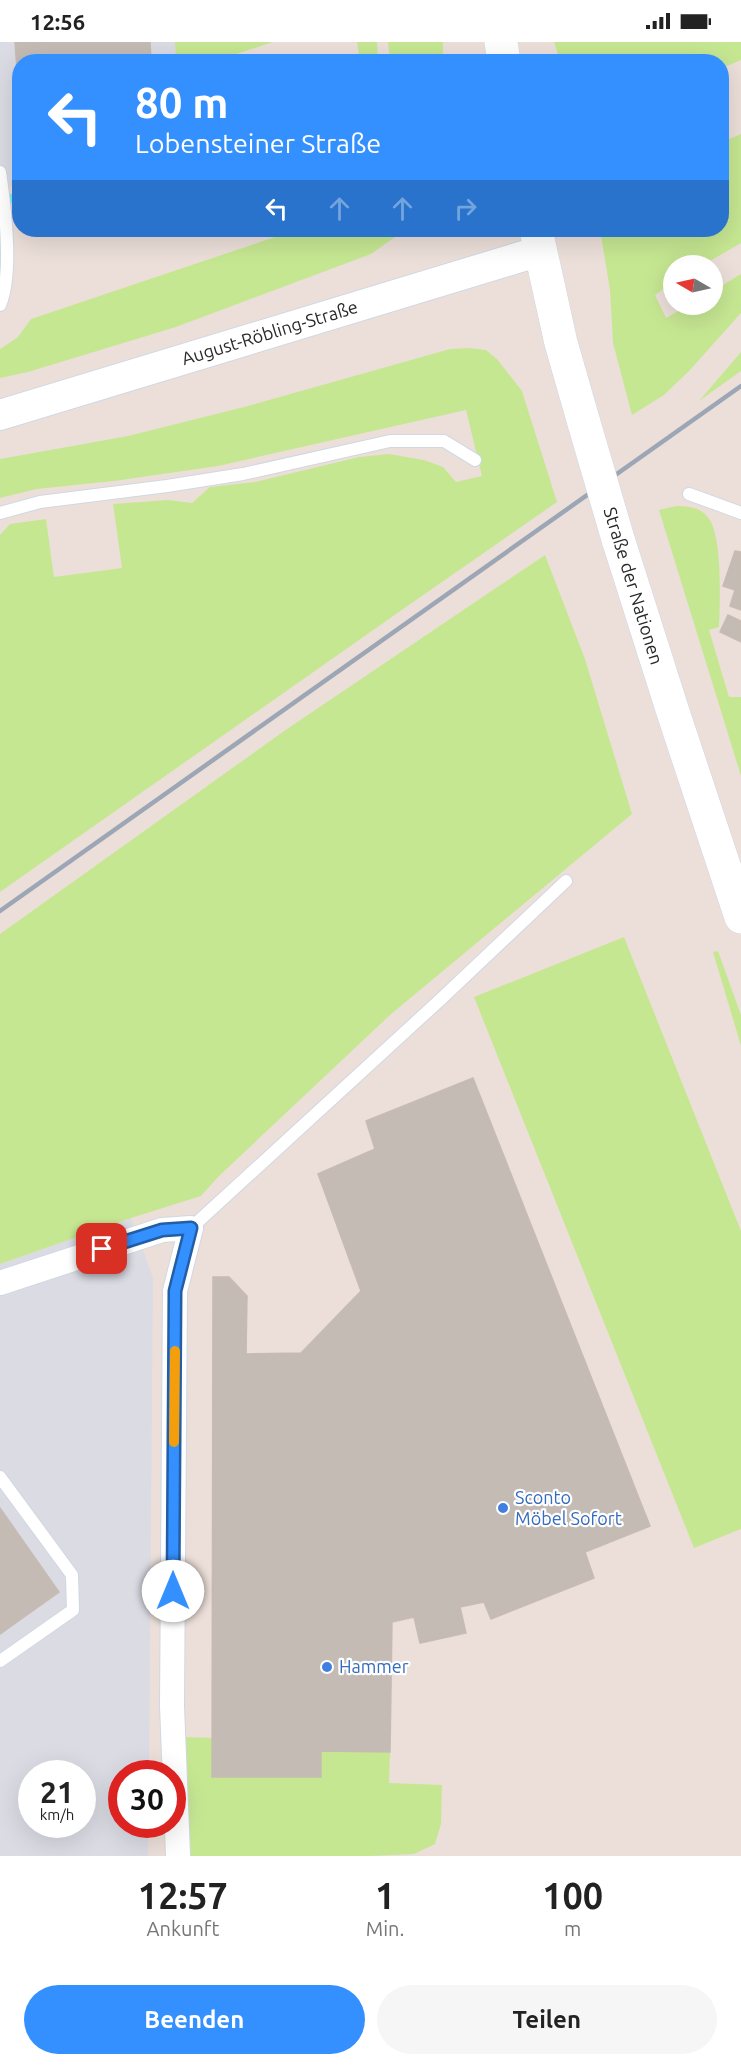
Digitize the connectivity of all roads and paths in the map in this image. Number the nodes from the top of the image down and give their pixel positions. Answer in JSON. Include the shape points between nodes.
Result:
{"nodes":[{"id":1,"x":0,"y":172,"type":"edge"},
{"id":2,"x":538,"y":240,"type":"edge"},
{"id":3,"x":0,"y":305,"type":"edge"},
{"id":4,"x":0,"y":415,"type":"edge"},
{"id":5,"x":475,"y":459,"type":"dead end"},
{"id":6,"x":688,"y":494,"type":"dead end"},
{"id":7,"x":0,"y":513,"type":"edge"},
{"id":8,"x":741,"y":513,"type":"edge"},
{"id":9,"x":566,"y":881,"type":"dead end"},
{"id":10,"x":741,"y":917,"type":"edge"},
{"id":11,"x":191,"y":1228,"type":"junction"},
{"id":12,"x":0,"y":1283,"type":"edge"},
{"id":13,"x":0,"y":1477,"type":"edge"},
{"id":14,"x":0,"y":1661,"type":"edge"},
{"id":15,"x":178,"y":1856,"type":"edge"}],
"edges":[{"from":1,"to":3,"type":"lane","via":[[7,246]]},
{"from":2,"to":4,"type":"street","name":"August-Röbling-Straße"},
{"from":2,"to":10,"type":"main road","name":"Straße der Nationen","bridge":true,"via":[[561,343],[618,539]]},
{"from":5,"to":7,"type":"lane","via":[[444,441],[390,441],[243,474],[40,502]]},
{"from":6,"to":8,"type":"lane"},
{"from":9,"to":11,"type":"lane"},
{"from":11,"to":12,"type":"street","via":[[162,1230]]},
{"from":11,"to":15,"type":"street","via":[[175,1291],[172,1706]]},
{"from":13,"to":14,"type":"lane","via":[[72,1575],[73,1610]]}]}
